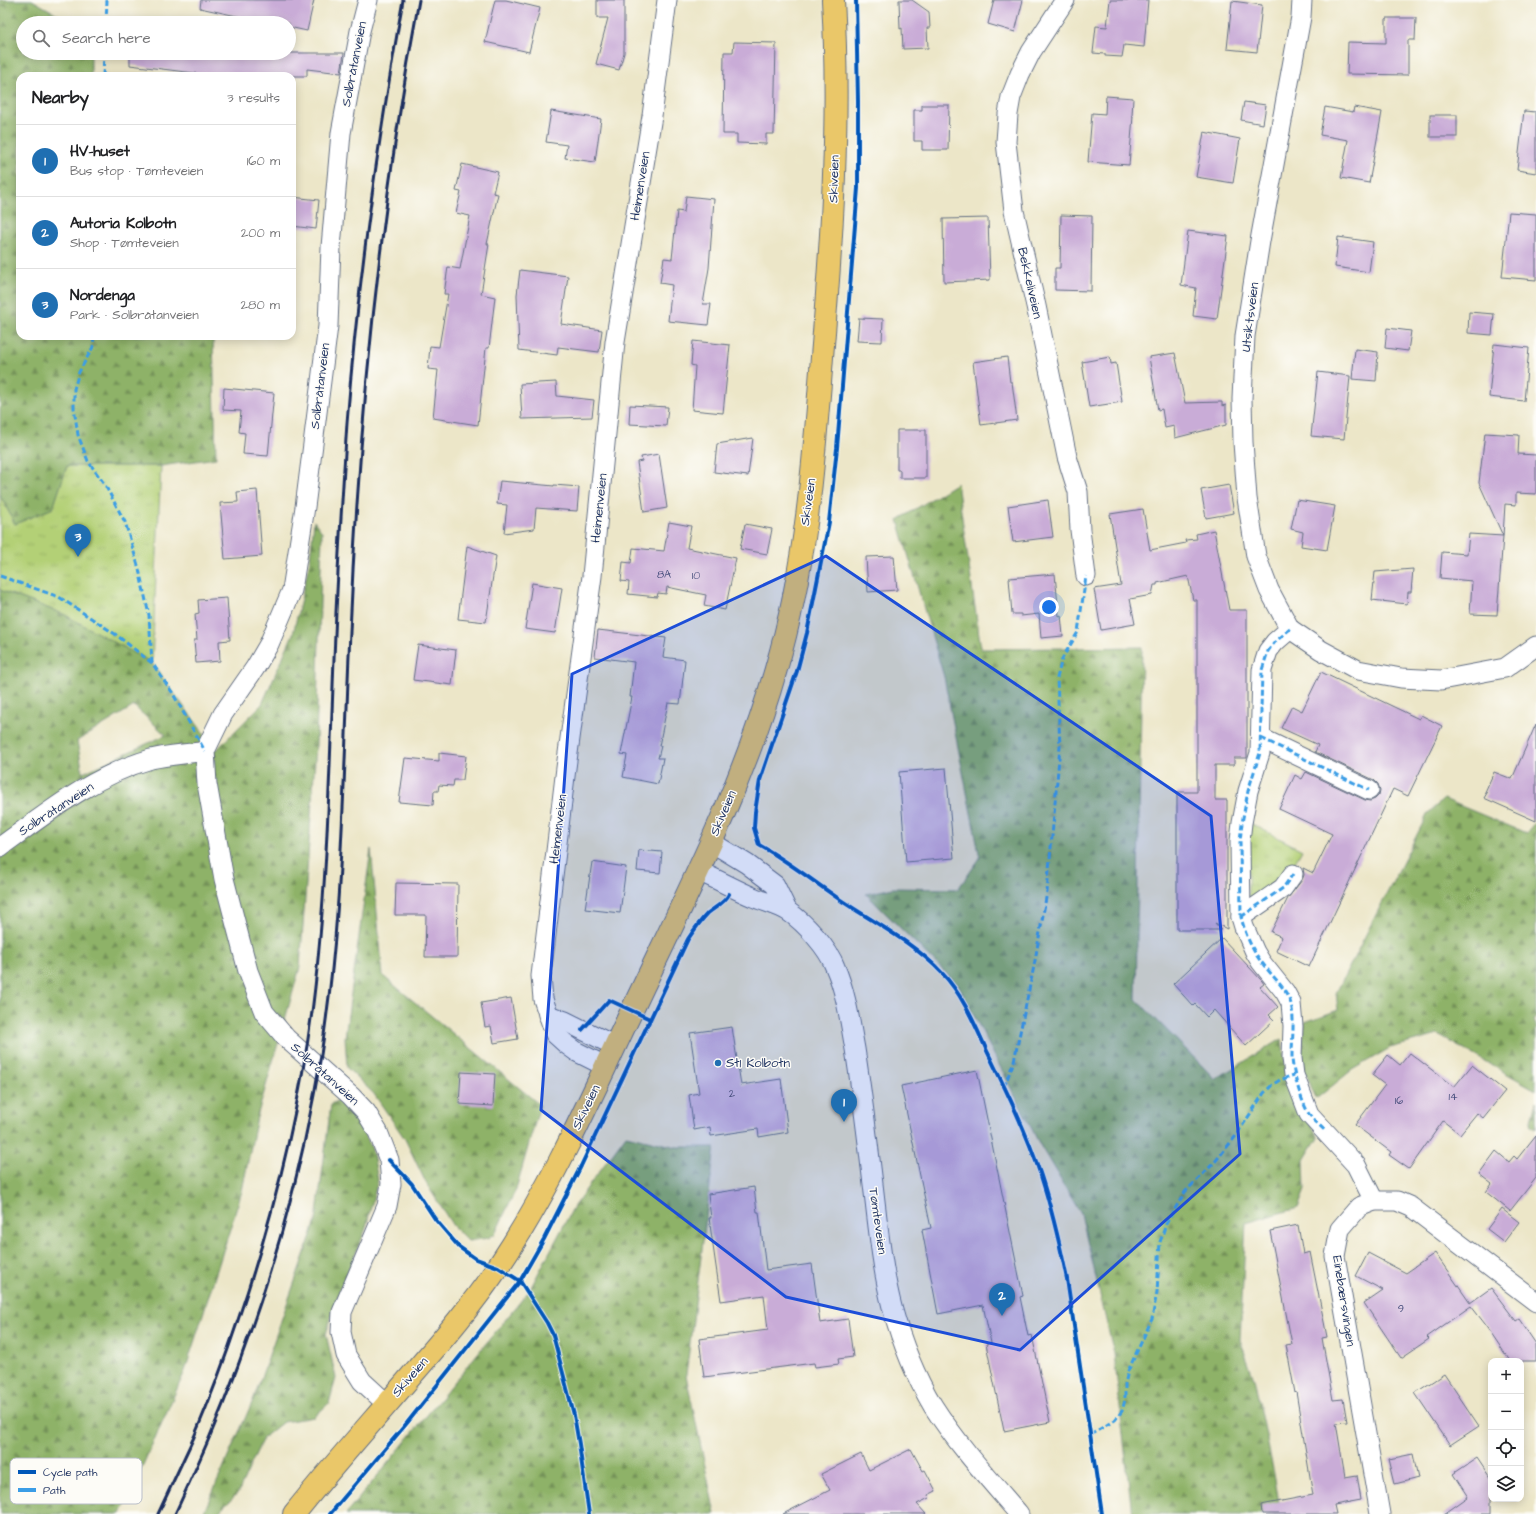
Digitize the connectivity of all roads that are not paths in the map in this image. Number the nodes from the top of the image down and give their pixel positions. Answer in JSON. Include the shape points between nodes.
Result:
{"nodes":[{"id":1,"x":368,"y":0,"type":"edge"},
{"id":2,"x":668,"y":0,"type":"edge"},
{"id":3,"x":833,"y":0,"type":"edge"},
{"id":4,"x":1064,"y":0,"type":"edge"},
{"id":5,"x":1302,"y":0,"type":"edge"},
{"id":6,"x":1086,"y":576,"type":"dead end"},
{"id":7,"x":1290,"y":629,"type":"junction"},
{"id":8,"x":1536,"y":646,"type":"edge"},
{"id":9,"x":1261,"y":738,"type":"junction"},
{"id":10,"x":206,"y":752,"type":"junction"},
{"id":11,"x":1369,"y":790,"type":"dead end"},
{"id":12,"x":711,"y":842,"type":"junction"},
{"id":13,"x":0,"y":847,"type":"edge"},
{"id":14,"x":698,"y":871,"type":"junction"},
{"id":15,"x":1293,"y":874,"type":"dead end"},
{"id":16,"x":787,"y":910,"type":"junction"},
{"id":17,"x":1241,"y":917,"type":"junction"},
{"id":18,"x":548,"y":1015,"type":"junction"},
{"id":19,"x":615,"y":1046,"type":"junction"},
{"id":20,"x":605,"y":1066,"type":"junction"},
{"id":21,"x":1374,"y":1200,"type":"junction"},
{"id":22,"x":1536,"y":1302,"type":"edge"},
{"id":23,"x":387,"y":1404,"type":"junction"},
{"id":24,"x":294,"y":1514,"type":"edge"},
{"id":25,"x":1019,"y":1514,"type":"edge"},
{"id":26,"x":1380,"y":1514,"type":"edge"}],
"edges":[{"from":1,"to":10,"type":"street","name":"Solbråtanveien","via":[[341,133],[331,247],[328,326],[292,590],[269,644],[223,714]]},
{"from":2,"to":18,"type":"street","name":"Heimenveien","via":[[615,342],[592,576],[543,962],[541,989]]},
{"from":3,"to":12,"type":"main road","name":"Skiveien","via":[[836,96],[832,229],[818,422],[807,511],[797,578],[778,665],[757,732]]},
{"from":4,"to":6,"type":"street","name":"Bekkeliveien","via":[[1020,74],[1011,97],[1006,142],[1014,211],[1067,457],[1078,492]]},
{"from":5,"to":7,"type":"street","name":"Utsiktsveien","via":[[1245,336],[1242,399],[1247,498],[1256,556],[1269,590]]},
{"from":7,"to":8,"type":"street","via":[[1320,650],[1358,670],[1401,678],[1441,680],[1505,668]]},
{"from":7,"to":9,"type":"street","via":[[1268,651],[1262,670]]},
{"from":9,"to":11,"type":"street"},
{"from":9,"to":17,"type":"street","via":[[1260,753],[1248,791],[1242,823]]},
{"from":10,"to":13,"type":"street","name":"Solbråtanveien","via":[[151,759],[113,773],[65,800]]},
{"from":10,"to":23,"type":"street","name":"Solbråtanveien","via":[[207,784],[224,879],[248,971],[264,1012],[286,1038],[366,1112],[378,1132],[388,1160],[391,1184],[387,1206],[342,1312],[341,1332],[346,1356],[362,1381]]},
{"from":12,"to":14,"type":"main road","name":"Skiveien"},
{"from":12,"to":16,"type":"street","name":"Tømteveien","via":[[775,885]]},
{"from":14,"to":16,"type":"street","name":"Tømteveien"},
{"from":14,"to":19,"type":"main road","name":"Skiveien"},
{"from":15,"to":17,"type":"street","via":[[1283,888]]},
{"from":16,"to":25,"type":"street","name":"Tømteveien","via":[[827,951],[842,984],[860,1082],[886,1278],[905,1346],[933,1405],[964,1449]]},
{"from":17,"to":21,"type":"street","via":[[1255,952],[1285,992],[1290,1003],[1294,1075],[1309,1114],[1356,1165]]},
{"from":18,"to":19,"type":"street"},
{"from":18,"to":20,"type":"street","name":"Heimenveien","via":[[555,1034],[566,1044]]},
{"from":19,"to":20,"type":"main road","name":"Skiveien"},
{"from":20,"to":23,"type":"main road","name":"Skiveien","via":[[547,1185],[498,1267],[446,1336]]},
{"from":21,"to":22,"type":"street","via":[[1397,1201],[1412,1207]]},
{"from":21,"to":26,"type":"street","name":"Einebærsvingen","via":[[1360,1208],[1340,1229],[1335,1256]]},
{"from":23,"to":24,"type":"main road","name":"Skiveien"}]}
